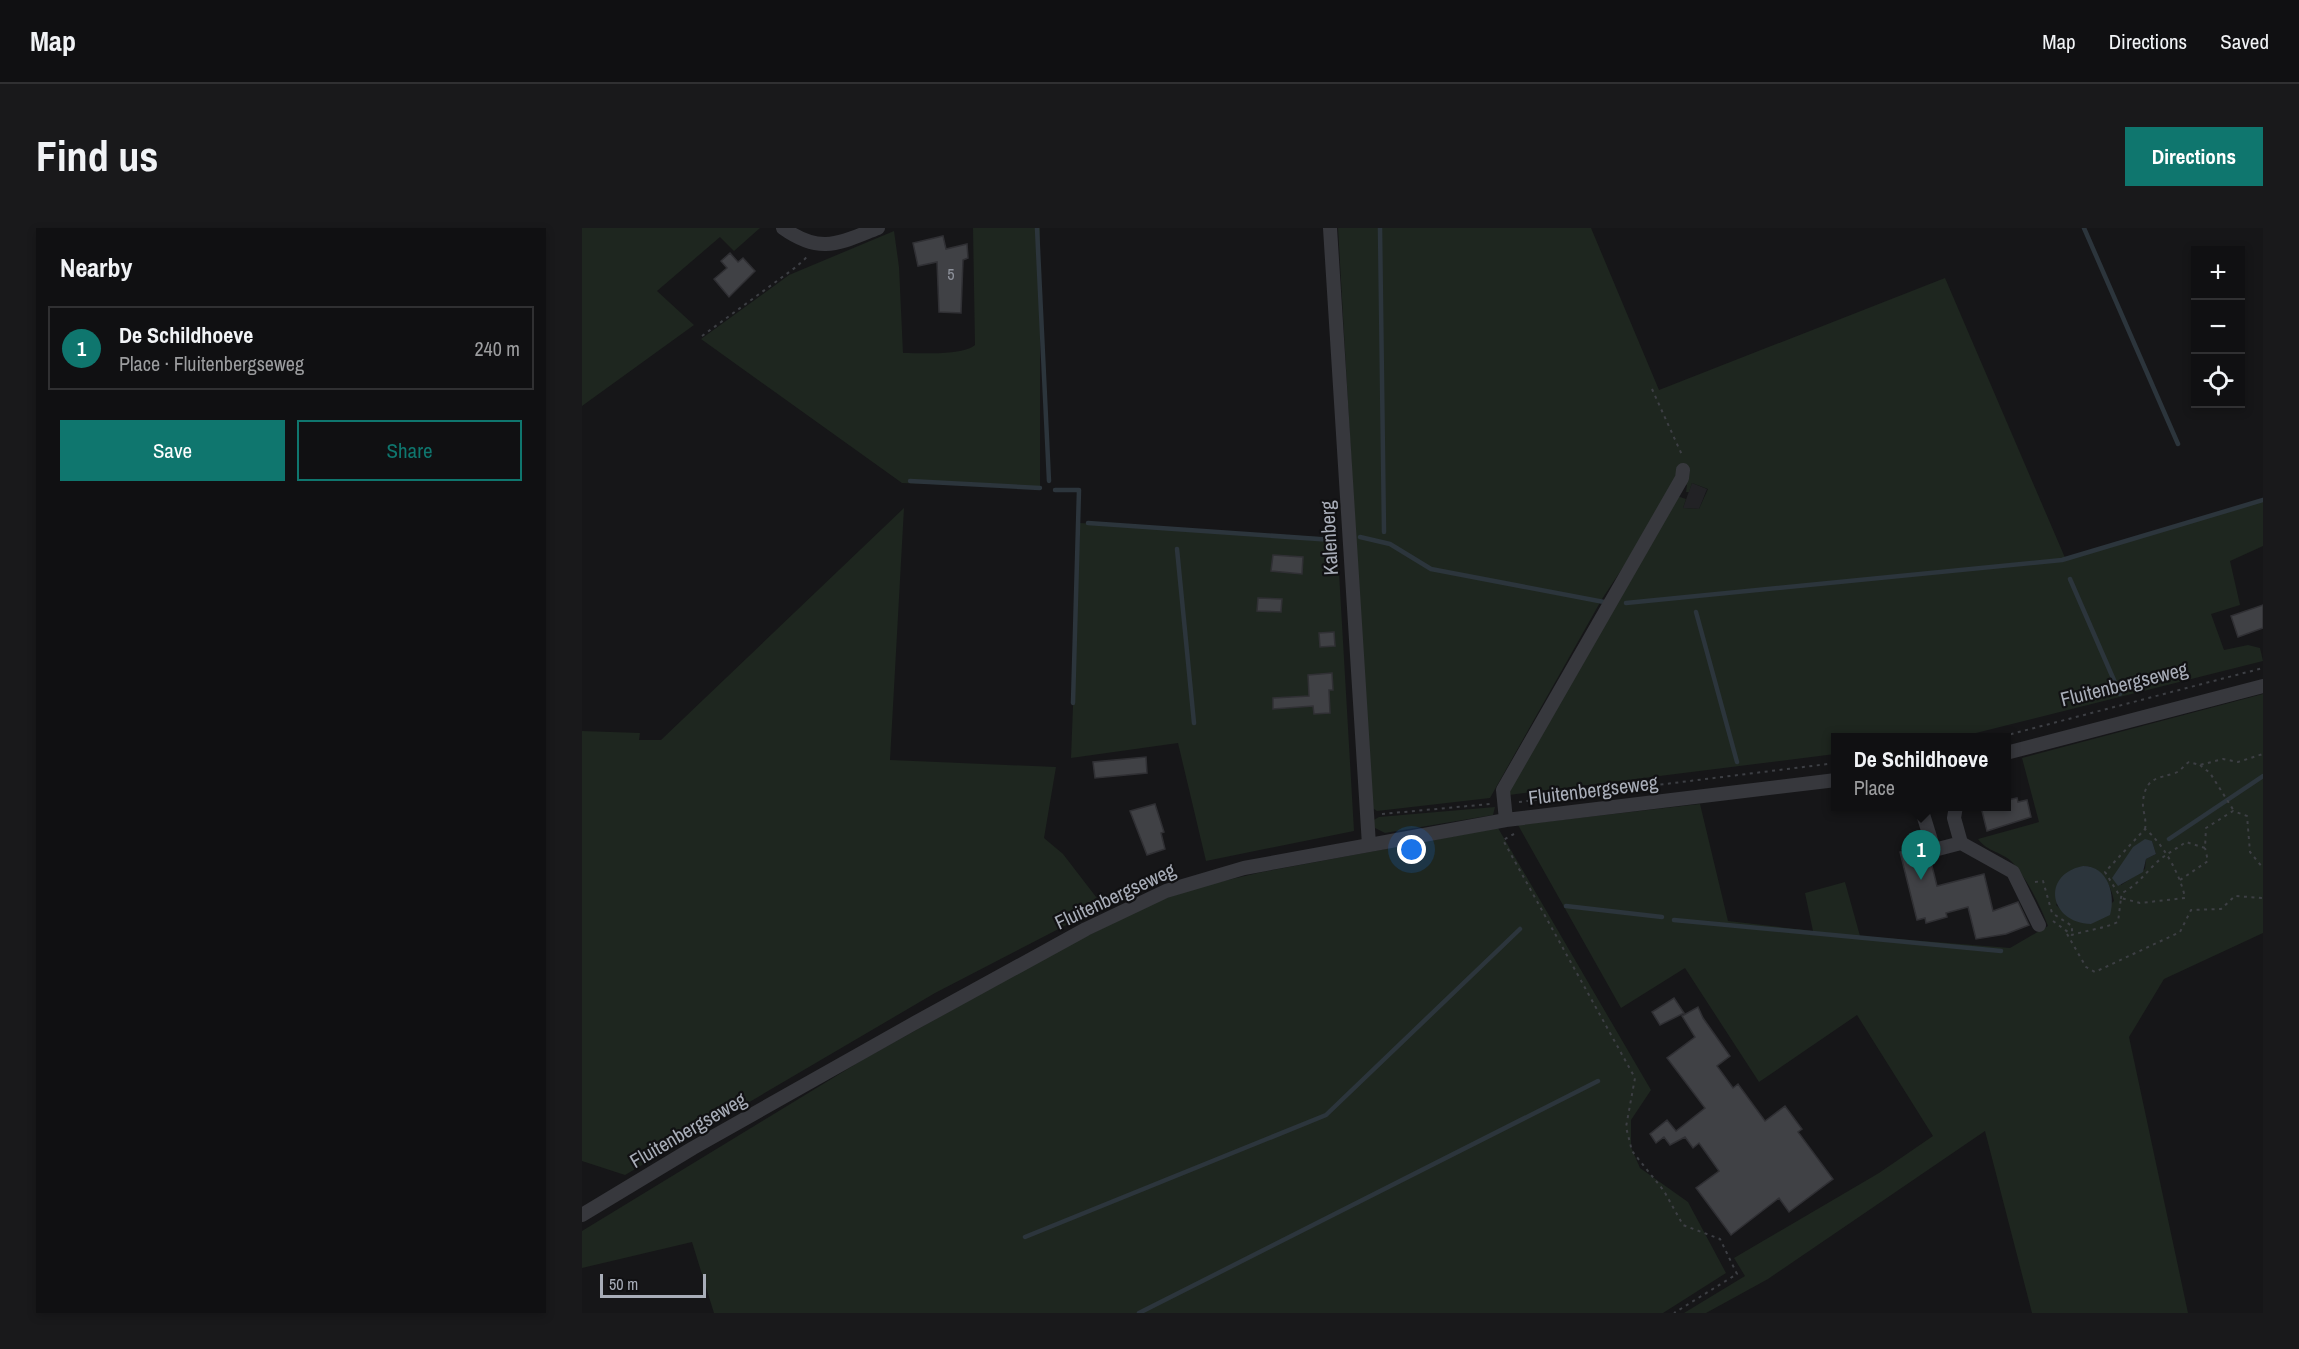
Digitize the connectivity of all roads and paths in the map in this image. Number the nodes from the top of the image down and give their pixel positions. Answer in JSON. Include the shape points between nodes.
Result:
{"nodes":[{"id":1,"x":783,"y":228,"type":"edge"},
{"id":2,"x":878,"y":228,"type":"edge"},
{"id":3,"x":1330,"y":228,"type":"edge"},
{"id":4,"x":818,"y":245,"type":"junction"},
{"id":5,"x":702,"y":336,"type":"dead end"},
{"id":6,"x":1652,"y":389,"type":"dead end"},
{"id":7,"x":1683,"y":470,"type":"joint"},
{"id":8,"x":2263,"y":668,"type":"edge"},
{"id":9,"x":2263,"y":686,"type":"edge"},
{"id":10,"x":2011,"y":734,"type":"edge"},
{"id":11,"x":2011,"y":752,"type":"edge"},
{"id":12,"x":2263,"y":754,"type":"edge"},
{"id":13,"x":1831,"y":764,"type":"edge"},
{"id":14,"x":2200,"y":765,"type":"junction"},
{"id":15,"x":1831,"y":781,"type":"edge"},
{"id":16,"x":1503,"y":804,"type":"junction"},
{"id":17,"x":1922,"y":811,"type":"edge"},
{"id":18,"x":1955,"y":811,"type":"edge"},
{"id":19,"x":2234,"y":811,"type":"junction"},
{"id":20,"x":1367,"y":816,"type":"junction"},
{"id":21,"x":1506,"y":820,"type":"junction"},
{"id":22,"x":2145,"y":829,"type":"junction"},
{"id":23,"x":1514,"y":834,"type":"dead end"},
{"id":24,"x":1961,"y":843,"type":"junction"},
{"id":25,"x":1369,"y":845,"type":"junction"},
{"id":26,"x":2205,"y":848,"type":"junction"},
{"id":27,"x":2165,"y":856,"type":"junction"},
{"id":28,"x":2263,"y":868,"type":"edge"},
{"id":29,"x":2180,"y":880,"type":"junction"},
{"id":30,"x":2020,"y":884,"type":"junction"},
{"id":31,"x":2121,"y":898,"type":"junction"},
{"id":32,"x":2263,"y":898,"type":"edge"},
{"id":33,"x":2042,"y":923,"type":"joint"},
{"id":34,"x":2067,"y":932,"type":"junction"},
{"id":35,"x":2072,"y":935,"type":"junction"},
{"id":36,"x":582,"y":1215,"type":"edge"},
{"id":37,"x":1674,"y":1313,"type":"edge"}],
"edges":[{"from":1,"to":4,"type":"street","via":[[801,241]]},
{"from":2,"to":4,"type":"street","via":[[832,245]]},
{"from":3,"to":20,"type":"street","name":"Kalenberg"},
{"from":4,"to":5,"type":"path","via":[[796,267]]},
{"from":6,"to":7,"type":"path","via":[[1679,444]]},
{"from":7,"to":16,"type":"street","via":[[1681,492],[1503,790]]},
{"from":8,"to":10,"type":"path","name":"Fluitenbergseweg"},
{"from":9,"to":11,"type":"street","name":"Fluitenbergseweg"},
{"from":12,"to":14,"type":"path","via":[[2238,762],[2223,759]]},
{"from":13,"to":16,"type":"path","name":"Fluitenbergseweg"},
{"from":14,"to":19,"type":"path","via":[[2210,773]]},
{"from":14,"to":22,"type":"path","via":[[2189,762],[2174,773],[2152,779],[2143,802]]},
{"from":15,"to":21,"type":"street","name":"Fluitenbergseweg"},
{"from":16,"to":20,"type":"path","name":"Fluitenbergseweg"},
{"from":16,"to":21,"type":"street"},
{"from":17,"to":24,"type":"street","via":[[1934,850]]},
{"from":18,"to":24,"type":"street"},
{"from":19,"to":26,"type":"path","via":[[2206,828]]},
{"from":19,"to":28,"type":"path","via":[[2247,816],[2250,852]]},
{"from":20,"to":25,"type":"street","name":"Kalenberg"},
{"from":21,"to":25,"type":"street","name":"Fluitenbergseweg"},
{"from":22,"to":27,"type":"path"},
{"from":22,"to":31,"type":"path","via":[[2105,872]]},
{"from":23,"to":37,"type":"path","via":[[1503,840],[1635,1078],[1626,1127],[1632,1151],[1664,1191],[1683,1226],[1720,1239],[1737,1274]]},
{"from":24,"to":30,"type":"street","via":[[2013,872]]},
{"from":25,"to":36,"type":"street","name":"Fluitenbergseweg","via":[[1226,872],[1144,900],[911,1025]]},
{"from":26,"to":27,"type":"path","via":[[2186,842]]},
{"from":26,"to":29,"type":"path","via":[[2208,861]]},
{"from":27,"to":29,"type":"path"},
{"from":27,"to":31,"type":"path"},
{"from":29,"to":31,"type":"path","via":[[2186,898],[2140,903]]},
{"from":30,"to":33,"type":"street"},
{"from":30,"to":35,"type":"path","via":[[2043,881],[2052,913],[2072,926]]},
{"from":31,"to":35,"type":"path","via":[[2118,921],[2106,928]]},
{"from":32,"to":34,"type":"path","via":[[2235,896],[2221,909],[2191,910],[2180,932],[2095,972],[2086,967]]},
{"from":33,"to":34,"type":"path","via":[[2052,921]]},
{"from":34,"to":35,"type":"path"}]}
